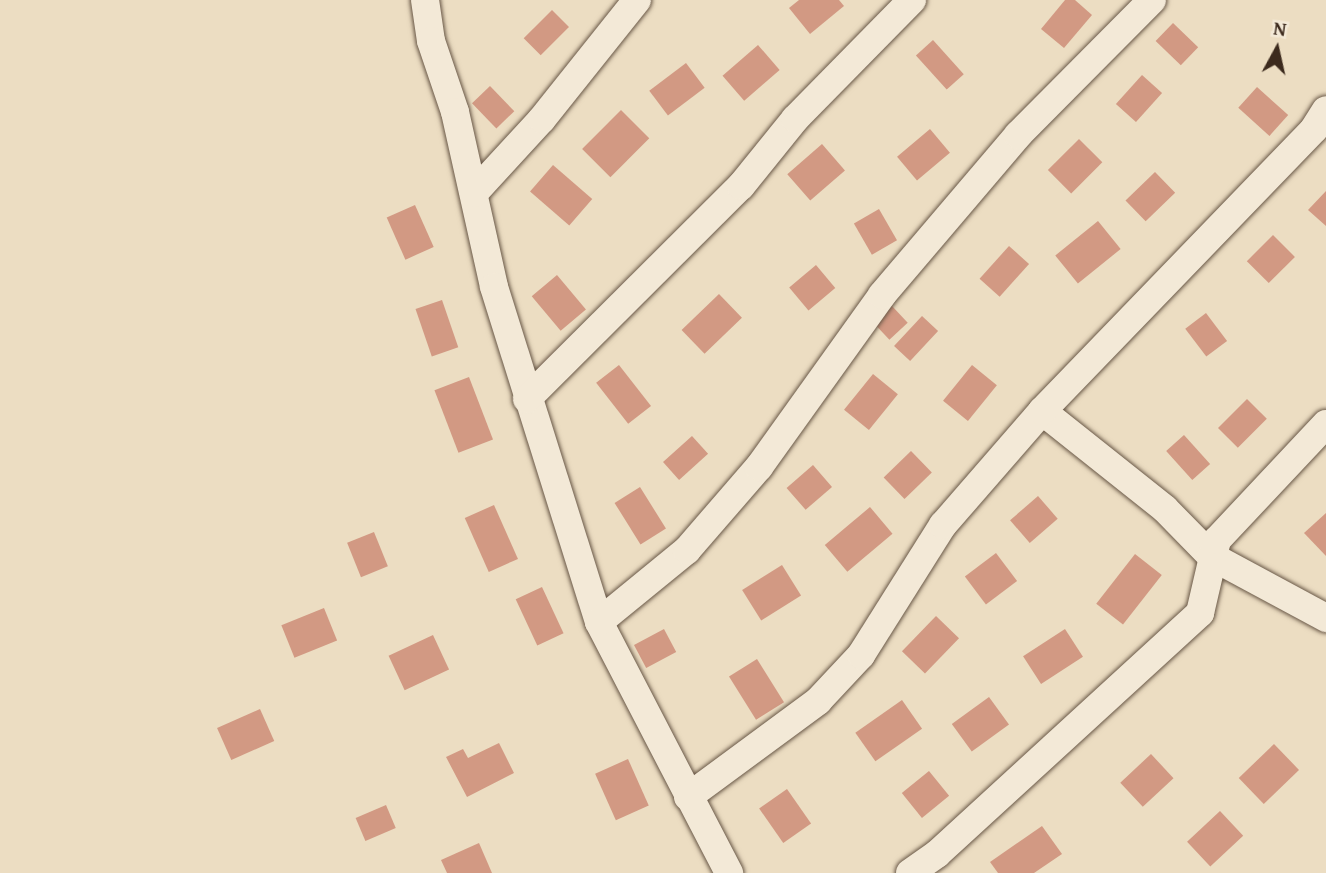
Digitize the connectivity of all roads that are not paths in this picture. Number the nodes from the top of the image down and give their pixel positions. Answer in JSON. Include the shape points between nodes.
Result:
{"nodes":[{"id":1,"x":425,"y":0,"type":"edge"},
{"id":2,"x":637,"y":0,"type":"edge"},
{"id":3,"x":912,"y":0,"type":"edge"},
{"id":4,"x":1152,"y":0,"type":"edge"},
{"id":5,"x":1326,"y":110,"type":"edge"},
{"id":6,"x":474,"y":193,"type":"junction"},
{"id":7,"x":527,"y":399,"type":"junction"},
{"id":8,"x":1042,"y":411,"type":"junction"},
{"id":9,"x":1326,"y":424,"type":"edge"},
{"id":10,"x":1211,"y":556,"type":"junction"},
{"id":11,"x":1326,"y":618,"type":"edge"},
{"id":12,"x":599,"y":622,"type":"junction"},
{"id":13,"x":688,"y":797,"type":"junction"},
{"id":14,"x":729,"y":873,"type":"edge"},
{"id":15,"x":909,"y":873,"type":"edge"}],
"edges":[{"from":1,"to":6,"type":"street","via":[[431,41],[455,112]]},
{"from":2,"to":6,"type":"street","via":[[542,119]]},
{"from":3,"to":7,"type":"street","via":[[795,119],[723,205]]},
{"from":4,"to":12,"type":"street","via":[[1018,135],[882,295],[759,467],[687,550]]},
{"from":5,"to":8,"type":"street","via":[[1314,129]]},
{"from":6,"to":7,"type":"street","via":[[494,288]]},
{"from":7,"to":12,"type":"street"},
{"from":8,"to":10,"type":"street","via":[[1165,509]]},
{"from":8,"to":13,"type":"street","via":[[943,525],[861,656],[818,701]]},
{"from":9,"to":10,"type":"street","via":[[1217,540]]},
{"from":10,"to":11,"type":"street"},
{"from":10,"to":15,"type":"street","via":[[1212,575],[1200,613],[937,854]]},
{"from":12,"to":13,"type":"street"},
{"from":13,"to":14,"type":"street"}]}
